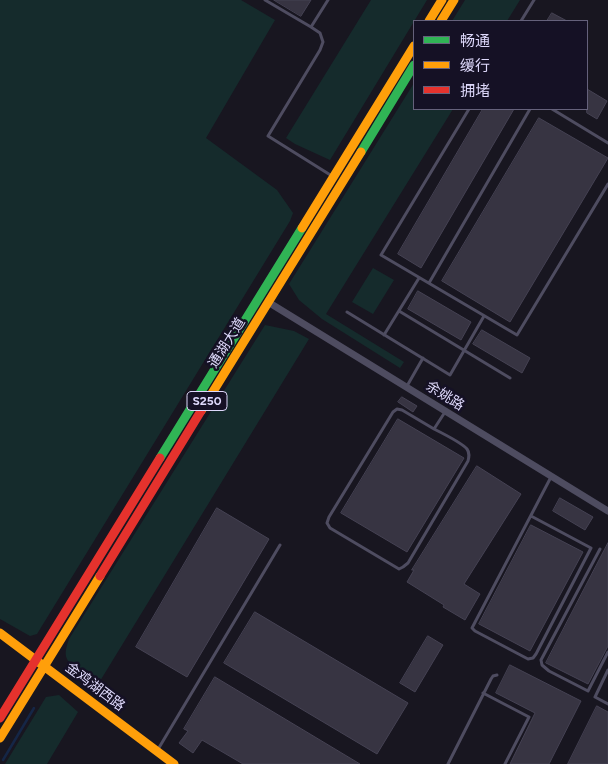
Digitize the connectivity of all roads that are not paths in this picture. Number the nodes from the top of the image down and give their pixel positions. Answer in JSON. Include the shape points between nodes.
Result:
{"nodes":[{"id":1,"x":265,"y":0,"type":"edge"},
{"id":2,"x":328,"y":0,"type":"edge"},
{"id":3,"x":442,"y":0,"type":"edge"},
{"id":4,"x":454,"y":0,"type":"edge"},
{"id":5,"x":534,"y":0,"type":"edge"},
{"id":6,"x":430,"y":20,"type":"edge"},
{"id":7,"x":442,"y":20,"type":"edge"},
{"id":8,"x":522,"y":20,"type":"edge"},
{"id":9,"x":311,"y":27,"type":"junction"},
{"id":10,"x":413,"y":48,"type":"edge"},
{"id":11,"x":413,"y":67,"type":"edge"},
{"id":12,"x":468,"y":110,"type":"edge"},
{"id":13,"x":529,"y":110,"type":"edge"},
{"id":14,"x":554,"y":110,"type":"edge"},
{"id":15,"x":608,"y":143,"type":"edge"},
{"id":16,"x":334,"y":177,"type":"junction"},
{"id":17,"x":608,"y":184,"type":"edge"},
{"id":18,"x":419,"y":278,"type":"junction"},
{"id":19,"x":429,"y":283,"type":"junction"},
{"id":20,"x":268,"y":302,"type":"junction"},
{"id":21,"x":399,"y":311,"type":"junction"},
{"id":22,"x":347,"y":312,"type":"dead end"},
{"id":23,"x":484,"y":316,"type":"junction"},
{"id":24,"x":384,"y":335,"type":"junction"},
{"id":25,"x":464,"y":350,"type":"junction"},
{"id":26,"x":423,"y":358,"type":"junction"},
{"id":27,"x":510,"y":378,"type":"dead end"},
{"id":28,"x":406,"y":387,"type":"junction"},
{"id":29,"x":446,"y":411,"type":"junction"},
{"id":30,"x":434,"y":429,"type":"junction"},
{"id":31,"x":552,"y":476,"type":"junction"},
{"id":32,"x":608,"y":511,"type":"edge"},
{"id":33,"x":531,"y":516,"type":"junction"},
{"id":34,"x":280,"y":545,"type":"dead end"},
{"id":35,"x":600,"y":548,"type":"dead end"},
{"id":36,"x":0,"y":632,"type":"edge"},
{"id":37,"x":608,"y":652,"type":"edge"},
{"id":38,"x":36,"y":659,"type":"junction"},
{"id":39,"x":44,"y":666,"type":"junction"},
{"id":40,"x":608,"y":670,"type":"edge"},
{"id":41,"x":498,"y":675,"type":"dead end"},
{"id":42,"x":484,"y":693,"type":"junction"},
{"id":43,"x":608,"y":704,"type":"edge"},
{"id":44,"x":0,"y":718,"type":"edge"},
{"id":45,"x":0,"y":738,"type":"edge"},
{"id":46,"x":157,"y":751,"type":"junction"},
{"id":47,"x":174,"y":764,"type":"edge"},
{"id":48,"x":448,"y":764,"type":"edge"},
{"id":49,"x":505,"y":764,"type":"edge"}],
"edges":[{"from":1,"to":9,"type":"lane"},
{"from":2,"to":9,"type":"lane"},
{"from":3,"to":6,"type":"main road"},
{"from":4,"to":7,"type":"main road"},
{"from":5,"to":8,"type":"lane"},
{"from":9,"to":16,"type":"lane","via":[[320,33],[323,42],[320,50],[268,136]]},
{"from":10,"to":16,"type":"main road","name":"通湖大道","number":"S250"},
{"from":11,"to":20,"type":"main road","name":"通湖大道","number":"S250"},
{"from":12,"to":18,"type":"lane","via":[[382,255]]},
{"from":13,"to":19,"type":"lane"},
{"from":14,"to":15,"type":"lane"},
{"from":16,"to":38,"type":"main road","name":"通湖大道","number":"S250"},
{"from":17,"to":23,"type":"lane","via":[[517,335]]},
{"from":18,"to":19,"type":"lane"},
{"from":18,"to":21,"type":"lane"},
{"from":19,"to":23,"type":"lane"},
{"from":20,"to":28,"type":"street","name":"余姚路"},
{"from":20,"to":39,"type":"main road","name":"通湖大道","number":"S250"},
{"from":21,"to":24,"type":"lane"},
{"from":21,"to":25,"type":"lane"},
{"from":22,"to":24,"type":"lane"},
{"from":23,"to":25,"type":"lane"},
{"from":24,"to":26,"type":"lane"},
{"from":25,"to":26,"type":"lane","via":[[450,375]]},
{"from":25,"to":27,"type":"lane"},
{"from":26,"to":28,"type":"lane"},
{"from":28,"to":29,"type":"street","name":"余姚路"},
{"from":29,"to":30,"type":"lane"},
{"from":29,"to":31,"type":"street","name":"余姚路"},
{"from":30,"to":30,"type":"lane","via":[[402,410],[393,412],[327,523],[330,528],[399,569],[408,563],[470,456],[463,446]]},
{"from":31,"to":32,"type":"street","name":"余姚路"},
{"from":31,"to":33,"type":"lane"},
{"from":33,"to":33,"type":"lane","via":[[472,628],[528,659],[536,654],[590,548]]},
{"from":34,"to":46,"type":"lane"},
{"from":35,"to":37,"type":"lane","via":[[541,660],[549,671],[588,691]]},
{"from":36,"to":38,"type":"main road","name":"金鸡湖西路"},
{"from":38,"to":39,"type":"main road","name":"金鸡湖西路"},
{"from":38,"to":44,"type":"main road","name":"通湖大道","number":"S250"},
{"from":39,"to":45,"type":"main road","name":"通湖大道","number":"S250"},
{"from":39,"to":46,"type":"main road","name":"金鸡湖西路"},
{"from":40,"to":43,"type":"lane","via":[[594,697]]},
{"from":41,"to":42,"type":"lane","via":[[493,676]]},
{"from":42,"to":48,"type":"lane"},
{"from":42,"to":49,"type":"lane","via":[[529,717]]},
{"from":46,"to":47,"type":"main road","name":"金鸡湖西路"}]}
